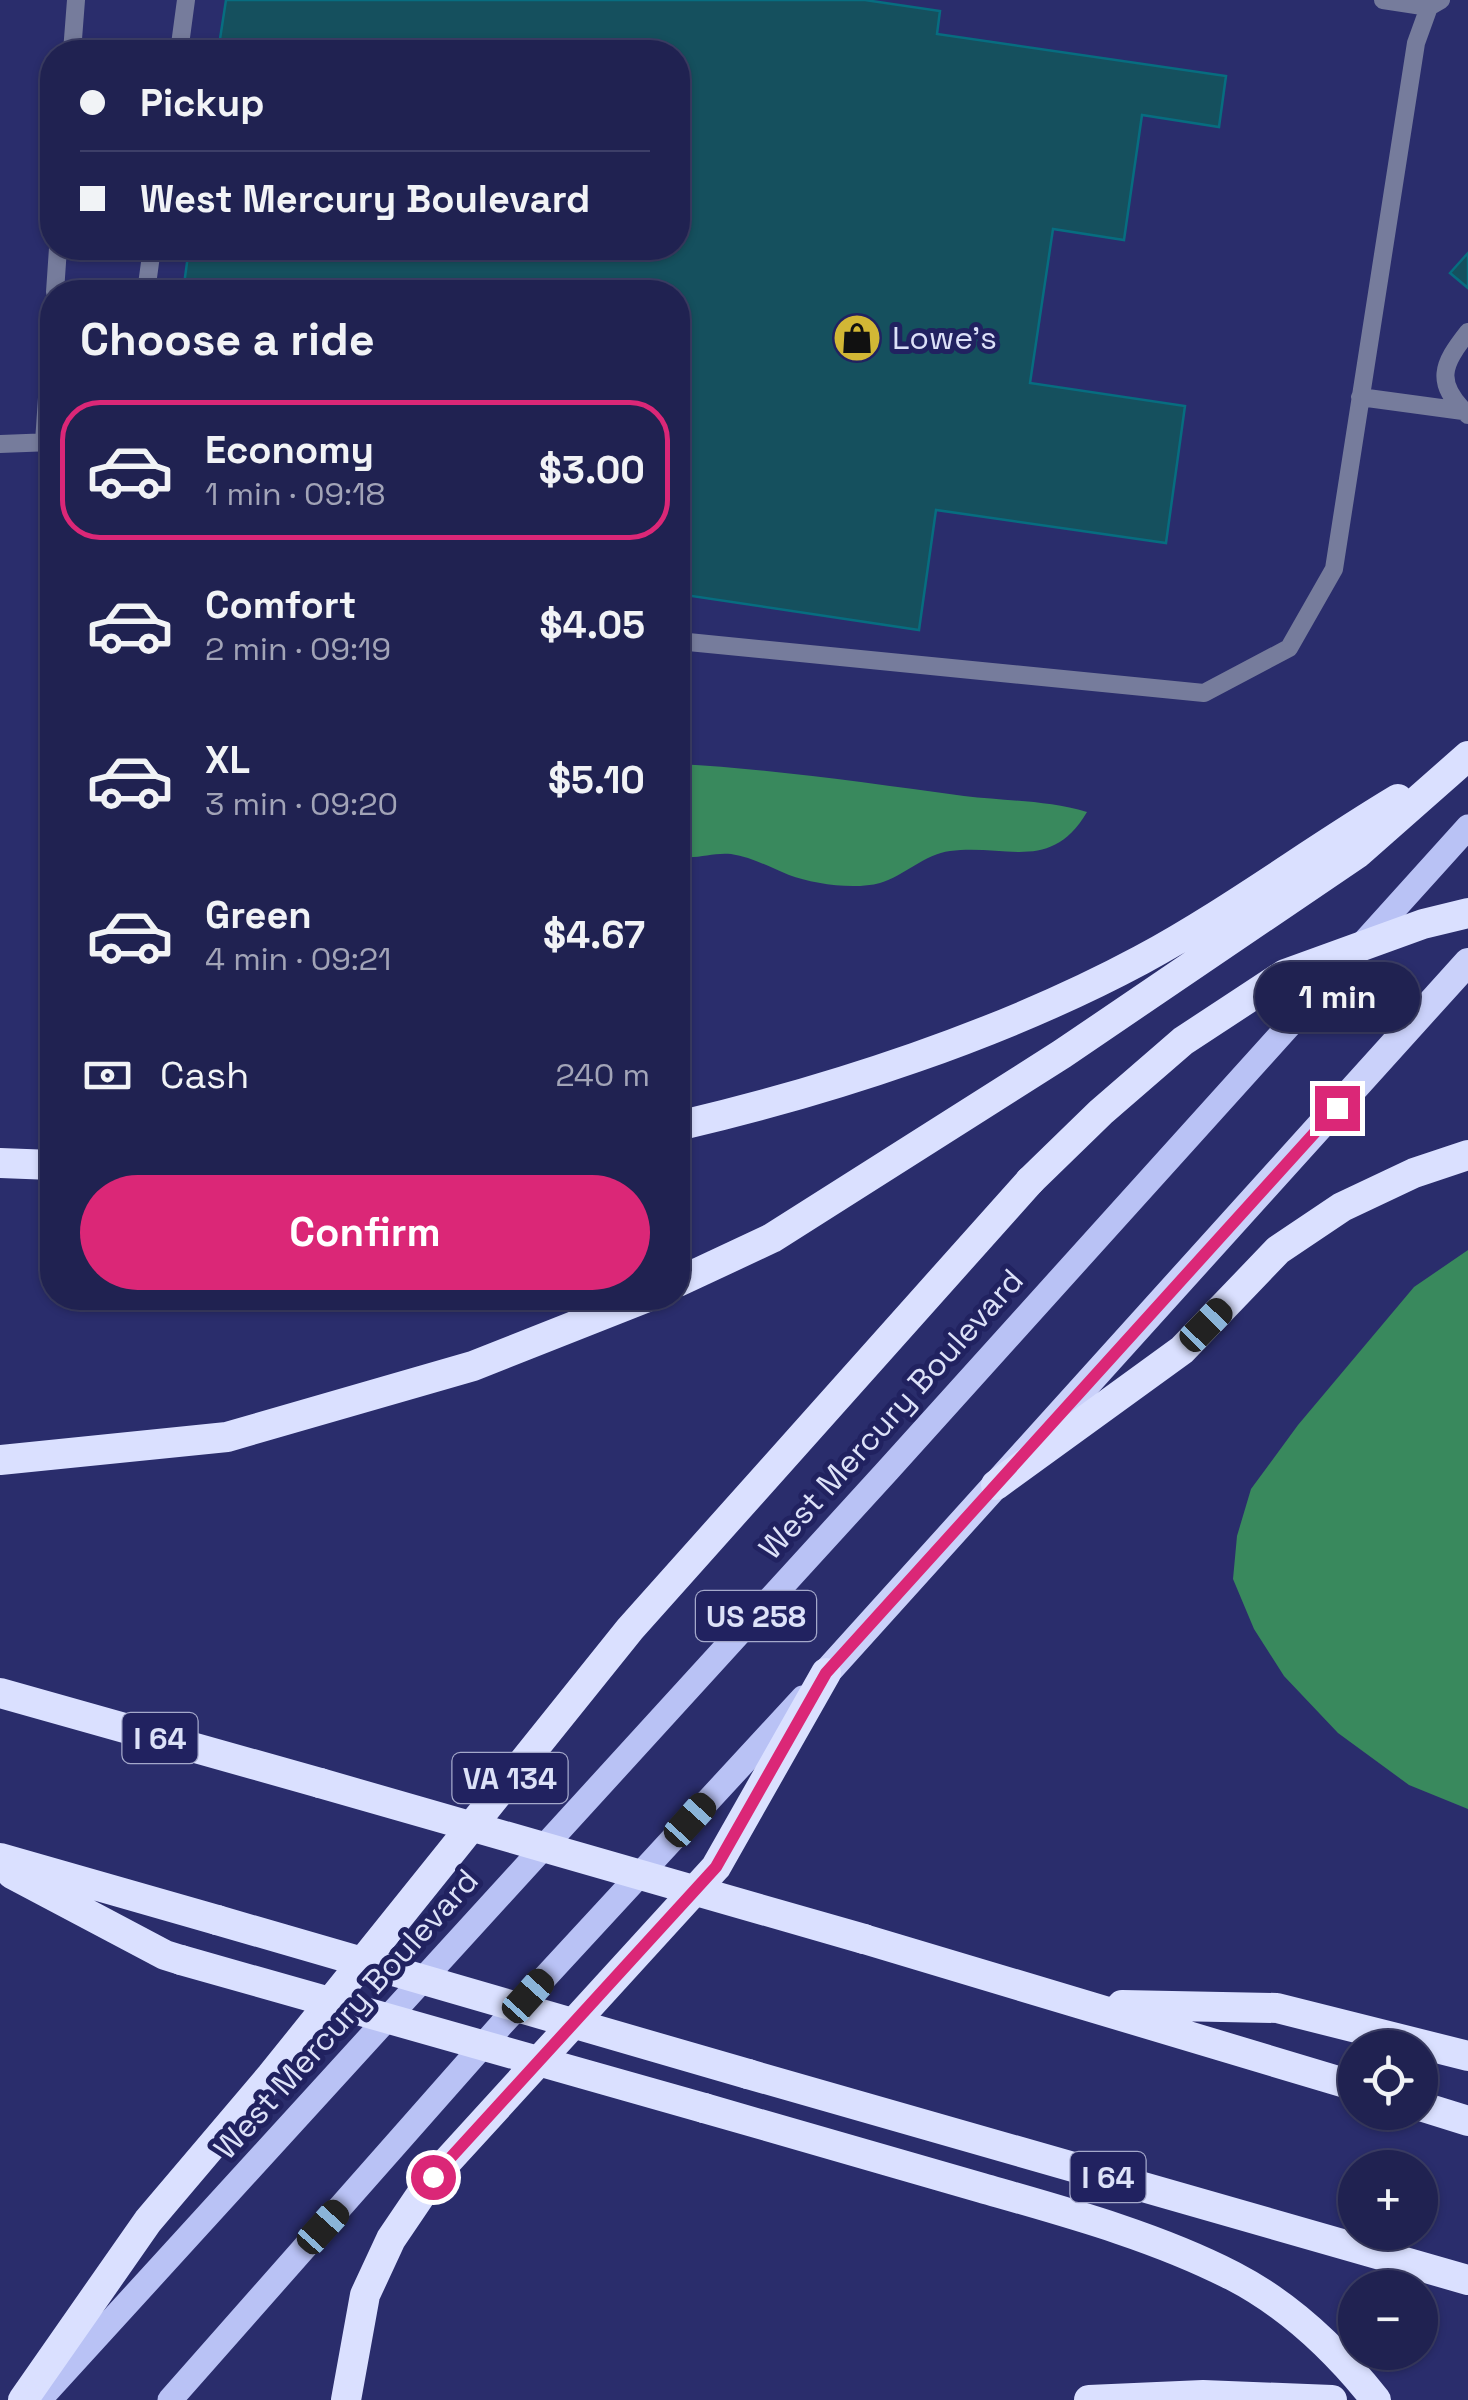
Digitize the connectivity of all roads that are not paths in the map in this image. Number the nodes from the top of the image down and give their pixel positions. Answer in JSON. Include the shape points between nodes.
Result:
{"nodes":[{"id":1,"x":76,"y":0,"type":"edge"},
{"id":2,"x":186,"y":0,"type":"edge"},
{"id":3,"x":1383,"y":0,"type":"edge"},
{"id":4,"x":1435,"y":4,"type":"edge"},
{"id":5,"x":73,"y":40,"type":"edge"},
{"id":6,"x":181,"y":40,"type":"edge"},
{"id":7,"x":1468,"y":332,"type":"edge"},
{"id":8,"x":1360,"y":397,"type":"junction"},
{"id":9,"x":1466,"y":413,"type":"edge"},
{"id":10,"x":40,"y":442,"type":"edge"},
{"id":11,"x":0,"y":444,"type":"edge"},
{"id":12,"x":690,"y":641,"type":"edge"},
{"id":13,"x":1464,"y":759,"type":"edge"},
{"id":14,"x":1468,"y":827,"type":"edge"},
{"id":15,"x":1468,"y":914,"type":"edge"},
{"id":16,"x":1468,"y":962,"type":"edge"},
{"id":17,"x":690,"y":1123,"type":"edge"},
{"id":18,"x":1468,"y":1155,"type":"edge"},
{"id":19,"x":0,"y":1163,"type":"edge"},
{"id":20,"x":40,"y":1165,"type":"edge"},
{"id":21,"x":690,"y":1276,"type":"edge"},
{"id":22,"x":615,"y":1310,"type":"edge"},
{"id":23,"x":0,"y":1460,"type":"edge"},
{"id":24,"x":996,"y":1485,"type":"junction"},
{"id":25,"x":826,"y":1673,"type":"junction"},
{"id":26,"x":0,"y":1693,"type":"edge"},
{"id":27,"x":0,"y":1858,"type":"edge"},
{"id":28,"x":0,"y":1868,"type":"edge"},
{"id":29,"x":1086,"y":2004,"type":"junction"},
{"id":30,"x":1468,"y":2056,"type":"edge"},
{"id":31,"x":1338,"y":2081,"type":"edge"},
{"id":32,"x":1438,"y":2112,"type":"edge"},
{"id":33,"x":1468,"y":2121,"type":"edge"},
{"id":34,"x":1468,"y":2280,"type":"edge"},
{"id":35,"x":22,"y":2400,"type":"edge"},
{"id":36,"x":39,"y":2400,"type":"edge"},
{"id":37,"x":170,"y":2400,"type":"edge"},
{"id":38,"x":346,"y":2400,"type":"edge"},
{"id":39,"x":1089,"y":2400,"type":"edge"},
{"id":40,"x":1332,"y":2400,"type":"edge"},
{"id":41,"x":1376,"y":2400,"type":"edge"}],
"edges":[{"from":1,"to":5,"type":"lane"},
{"from":2,"to":6,"type":"lane"},
{"from":3,"to":4,"type":"lane"},
{"from":4,"to":8,"type":"lane","via":[[1416,43]]},
{"from":7,"to":9,"type":"lane","via":[[1446,372],[1446,384]]},
{"from":8,"to":9,"type":"lane"},
{"from":8,"to":12,"type":"lane","via":[[1334,568],[1289,648],[1204,693]]},
{"from":10,"to":11,"type":"lane"},
{"from":13,"to":17,"type":"highway","via":[[1140,961],[923,1053]]},
{"from":13,"to":21,"type":"highway","via":[[1358,853],[1062,1054],[772,1238]]},
{"from":14,"to":36,"type":"main road","name":"West Mercury Boulevard","number":"US 258"},
{"from":15,"to":35,"type":"highway","number":"VA 134","bridge":true,"via":[[1285,974],[1183,1041],[1030,1182],[630,1629],[148,2220]]},
{"from":16,"to":24,"type":"highway","number":"US 258"},
{"from":18,"to":24,"type":"highway","via":[[1342,1207],[1278,1250],[1182,1350]]},
{"from":19,"to":20,"type":"highway"},
{"from":22,"to":23,"type":"highway","via":[[473,1366],[227,1437]]},
{"from":24,"to":25,"type":"highway","number":"US 258"},
{"from":25,"to":37,"type":"main road","number":"US 258","via":[[501,2025]]},
{"from":25,"to":38,"type":"highway","via":[[716,1867],[433,2177],[391,2240],[365,2295]]},
{"from":26,"to":29,"type":"highway","number":"I 64","bridge":true},
{"from":27,"to":34,"type":"highway","number":"I 64","bridge":true},
{"from":28,"to":41,"type":"highway","bridge":true,"via":[[165,1955],[1068,2212],[1218,2269],[1322,2340]]},
{"from":29,"to":30,"type":"highway","via":[[1277,2008]]},
{"from":29,"to":31,"type":"highway","number":"I 64"},
{"from":32,"to":33,"type":"highway"},
{"from":39,"to":40,"type":"highway","via":[[1204,2394]]}]}
